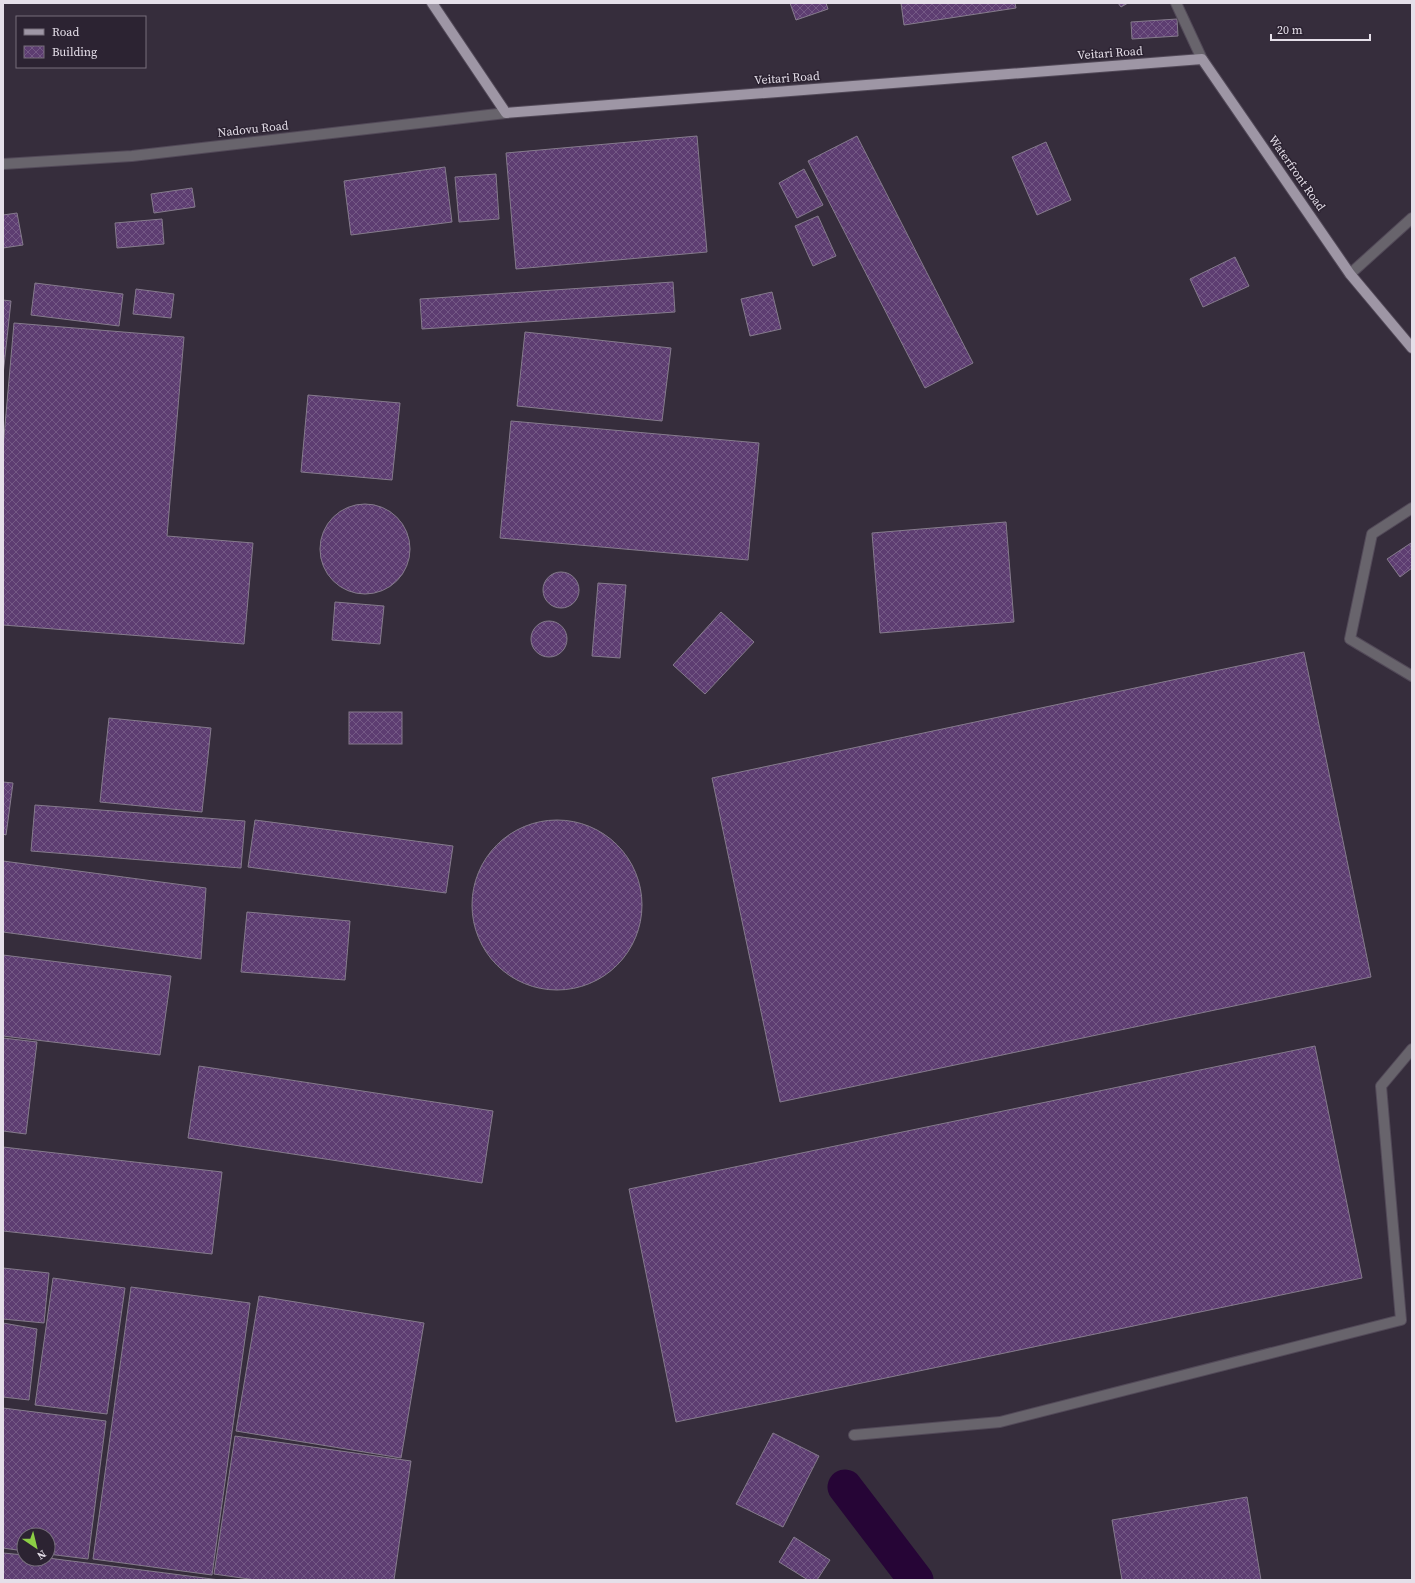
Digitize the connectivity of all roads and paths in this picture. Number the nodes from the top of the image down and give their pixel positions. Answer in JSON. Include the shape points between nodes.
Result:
{"nodes":[{"id":1,"x":432,"y":3,"type":"edge"},
{"id":2,"x":1176,"y":3,"type":"edge"},
{"id":3,"x":1202,"y":59,"type":"junction"},
{"id":4,"x":506,"y":113,"type":"junction"},
{"id":5,"x":3,"y":164,"type":"edge"},
{"id":6,"x":1412,"y":218,"type":"edge"},
{"id":7,"x":1350,"y":274,"type":"junction"},
{"id":8,"x":1412,"y":348,"type":"edge"},
{"id":9,"x":1412,"y":508,"type":"edge"},
{"id":10,"x":1412,"y":676,"type":"edge"},
{"id":11,"x":1412,"y":1049,"type":"edge"},
{"id":12,"x":854,"y":1435,"type":"dead end"}],
"edges":[{"from":1,"to":4,"type":"main road"},
{"from":2,"to":3,"type":"lane","name":"Waterfront Road"},
{"from":3,"to":4,"type":"main road","name":"Veitari Road"},
{"from":3,"to":7,"type":"main road","name":"Waterfront Road"},
{"from":4,"to":5,"type":"lane","name":"Nadovu Road","via":[[132,156]]},
{"from":6,"to":7,"type":"lane"},
{"from":7,"to":8,"type":"main road","name":"Waterfront Road"},
{"from":9,"to":10,"type":"lane","via":[[1372,534],[1350,639]]},
{"from":11,"to":12,"type":"lane","via":[[1381,1086],[1401,1320],[1000,1422]]}]}
